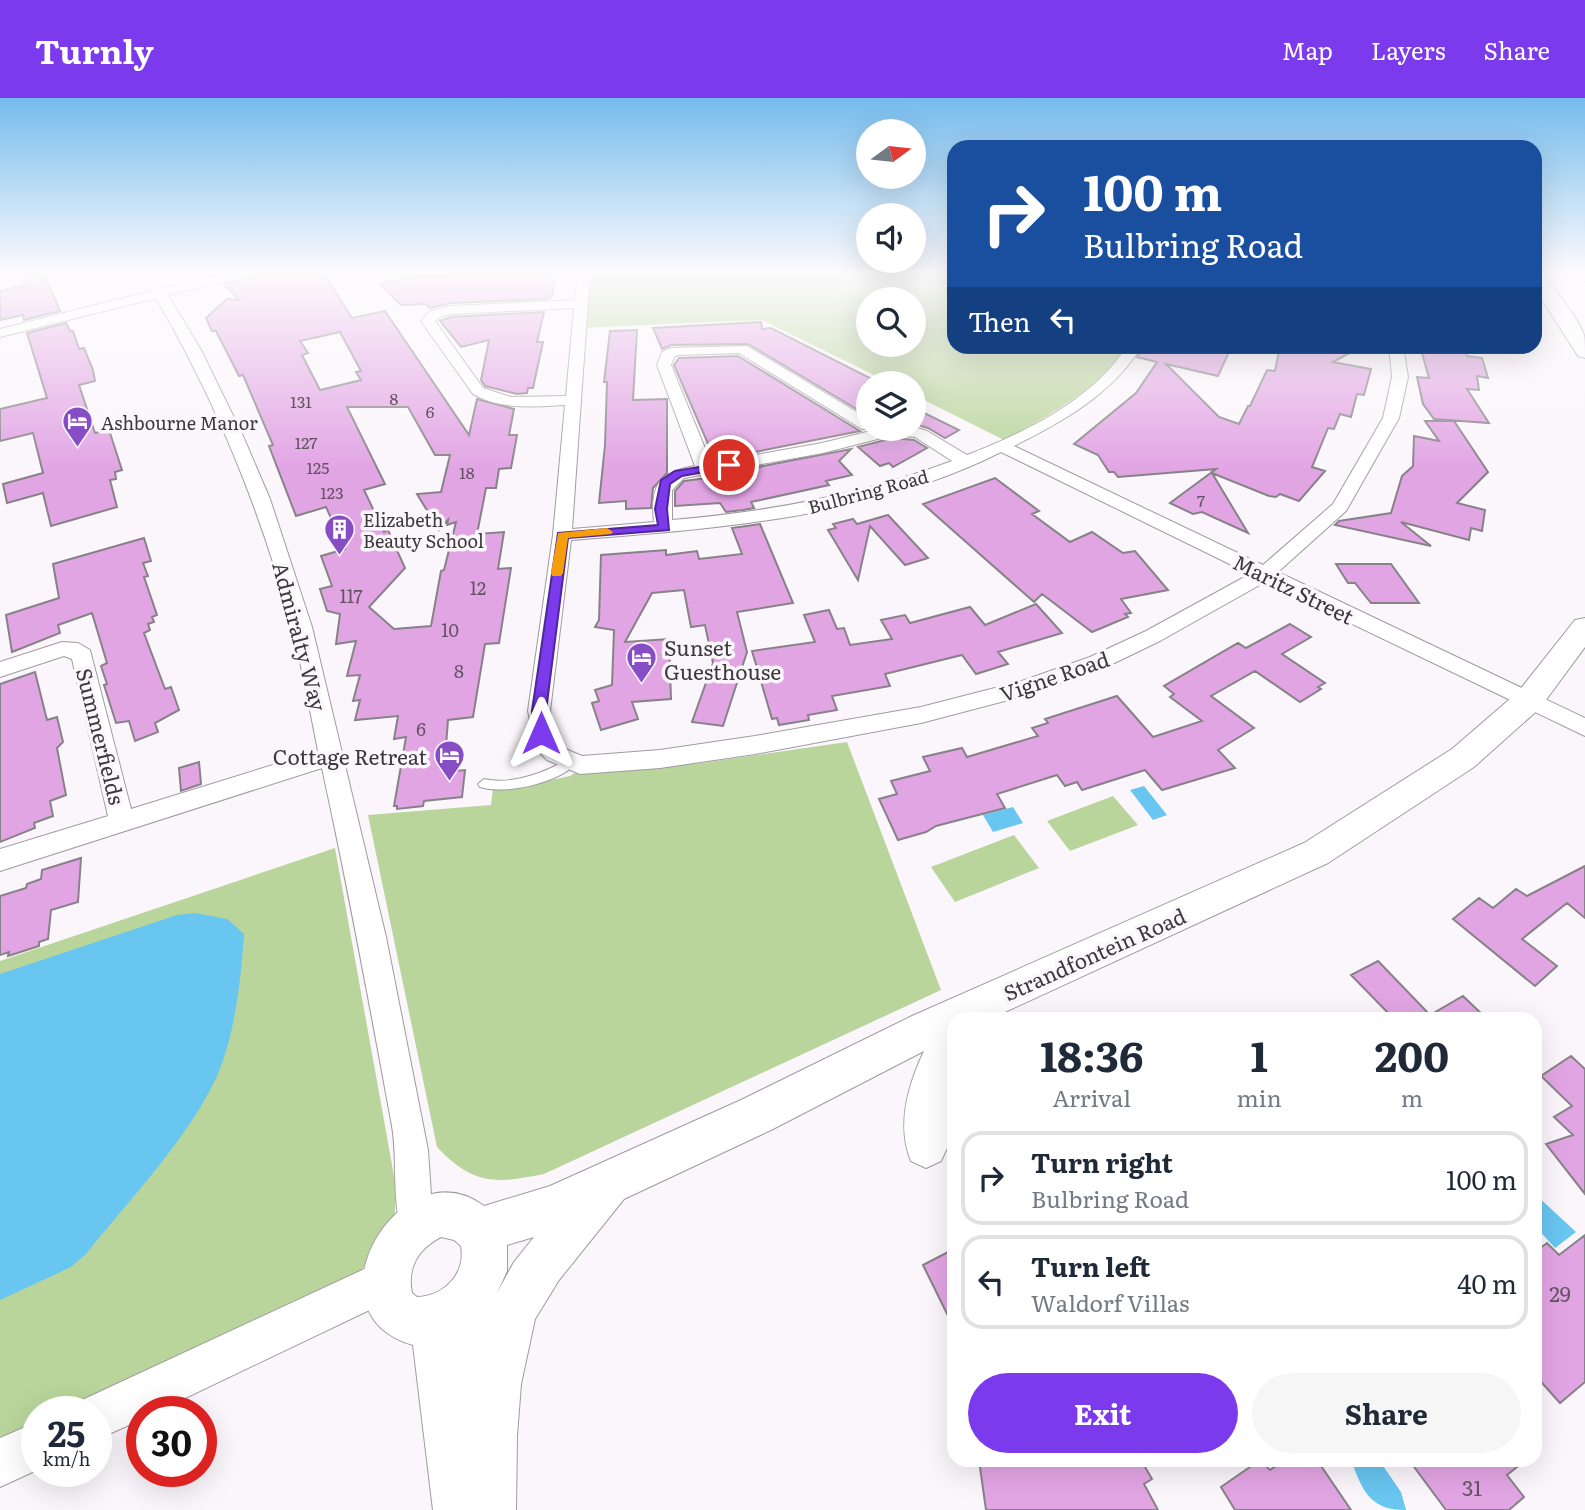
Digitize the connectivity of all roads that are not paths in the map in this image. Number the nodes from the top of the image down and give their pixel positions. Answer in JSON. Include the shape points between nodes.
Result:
{"nodes":[{"id":1,"x":187,"y":338,"type":"edge"},
{"id":2,"x":440,"y":338,"type":"edge"},
{"id":3,"x":577,"y":338,"type":"edge"},
{"id":4,"x":1129,"y":354,"type":"edge"},
{"id":5,"x":1397,"y":354,"type":"edge"},
{"id":6,"x":572,"y":400,"type":"junction"},
{"id":7,"x":856,"y":419,"type":"edge"},
{"id":8,"x":856,"y":435,"type":"edge"},
{"id":9,"x":926,"y":438,"type":"edge"},
{"id":10,"x":1003,"y":447,"type":"junction"},
{"id":11,"x":966,"y":462,"type":"junction"},
{"id":12,"x":705,"y":469,"type":"junction"},
{"id":13,"x":664,"y":528,"type":"junction"},
{"id":14,"x":562,"y":535,"type":"junction"},
{"id":15,"x":1264,"y":574,"type":"junction"},
{"id":16,"x":1585,"y":627,"type":"edge"},
{"id":17,"x":0,"y":670,"type":"edge"},
{"id":18,"x":1529,"y":700,"type":"junction"},
{"id":19,"x":1585,"y":729,"type":"edge"},
{"id":20,"x":332,"y":756,"type":"junction"},
{"id":21,"x":563,"y":758,"type":"junction"},
{"id":22,"x":484,"y":784,"type":"dead end"},
{"id":23,"x":122,"y":821,"type":"junction"},
{"id":24,"x":0,"y":860,"type":"edge"},
{"id":25,"x":978,"y":1010,"type":"edge"},
{"id":26,"x":947,"y":1021,"type":"edge"},
{"id":27,"x":947,"y":1051,"type":"edge"},
{"id":28,"x":926,"y":1146,"type":"dead end"},
{"id":29,"x":615,"y":1179,"type":"junction"},
{"id":30,"x":455,"y":1232,"type":"junction"},
{"id":31,"x":386,"y":1280,"type":"junction"},
{"id":32,"x":449,"y":1313,"type":"junction"},
{"id":33,"x":112,"y":1409,"type":"edge"},
{"id":34,"x":21,"y":1453,"type":"edge"},
{"id":35,"x":0,"y":1463,"type":"edge"},
{"id":36,"x":460,"y":1510,"type":"edge"},
{"id":37,"x":487,"y":1510,"type":"edge"}],
"edges":[{"from":1,"to":20,"type":"street","name":"Admiralty Way","via":[[261,499],[302,627]]},
{"from":2,"to":6,"type":"street","via":[[487,398]]},
{"from":3,"to":6,"type":"street"},
{"from":4,"to":10,"type":"street","name":"Bulbring Road","via":[[1091,396]]},
{"from":5,"to":15,"type":"street","name":"Vigne Road","via":[[1400,377],[1391,418],[1354,486],[1340,507]]},
{"from":6,"to":14,"type":"street"},
{"from":7,"to":12,"type":"street","via":[[742,349],[676,351],[667,355],[664,366]]},
{"from":8,"to":12,"type":"street","via":[[823,448]]},
{"from":9,"to":11,"type":"street"},
{"from":10,"to":11,"type":"street","name":"Bulbring Road"},
{"from":10,"to":15,"type":"street","name":"Maritz Street"},
{"from":11,"to":13,"type":"street","name":"Bulbring Road","via":[[840,502]]},
{"from":12,"to":13,"type":"street","via":[[679,474],[665,483]]},
{"from":13,"to":14,"type":"street","name":"Bulbring Road"},
{"from":14,"to":21,"type":"street","via":[[539,711],[544,743]]},
{"from":15,"to":18,"type":"street","name":"Maritz Street"},
{"from":15,"to":21,"type":"street","name":"Vigne Road","via":[[1153,636],[1027,687],[845,731],[660,759],[596,765]]},
{"from":16,"to":18,"type":"main road","name":"Strandfontein Road"},
{"from":17,"to":23,"type":"street","name":"Summerfields","via":[[62,649],[71,648],[82,655]]},
{"from":18,"to":19,"type":"street","name":"Maritz Street"},
{"from":18,"to":25,"type":"main road","name":"Strandfontein Road","via":[[1463,758],[1316,853]]},
{"from":20,"to":23,"type":"street","name":"Summerfields"},
{"from":20,"to":30,"type":"street","name":"Admiralty Way","via":[[412,1150]]},
{"from":21,"to":22,"type":"lane","via":[[563,769],[493,788]]},
{"from":23,"to":24,"type":"street","name":"Summerfields"},
{"from":26,"to":29,"type":"main road","name":"Strandfontein Road"},
{"from":27,"to":28,"type":"main road","via":[[929,1081]]},
{"from":29,"to":30,"type":"main road","name":"Strandfontein Road","via":[[554,1208]]},
{"from":29,"to":37,"type":"main road","via":[[536,1273],[513,1313],[499,1368]]},
{"from":30,"to":31,"type":"main road","name":"Strandfontein Road","via":[[394,1249]]},
{"from":30,"to":32,"type":"main road","via":[[475,1292]]},
{"from":31,"to":32,"type":"main road","via":[[391,1303],[402,1316],[417,1322]]},
{"from":31,"to":33,"type":"street"},
{"from":32,"to":36,"type":"main road"},
{"from":32,"to":37,"type":"main road","via":[[472,1412]]},
{"from":34,"to":35,"type":"street"}]}
